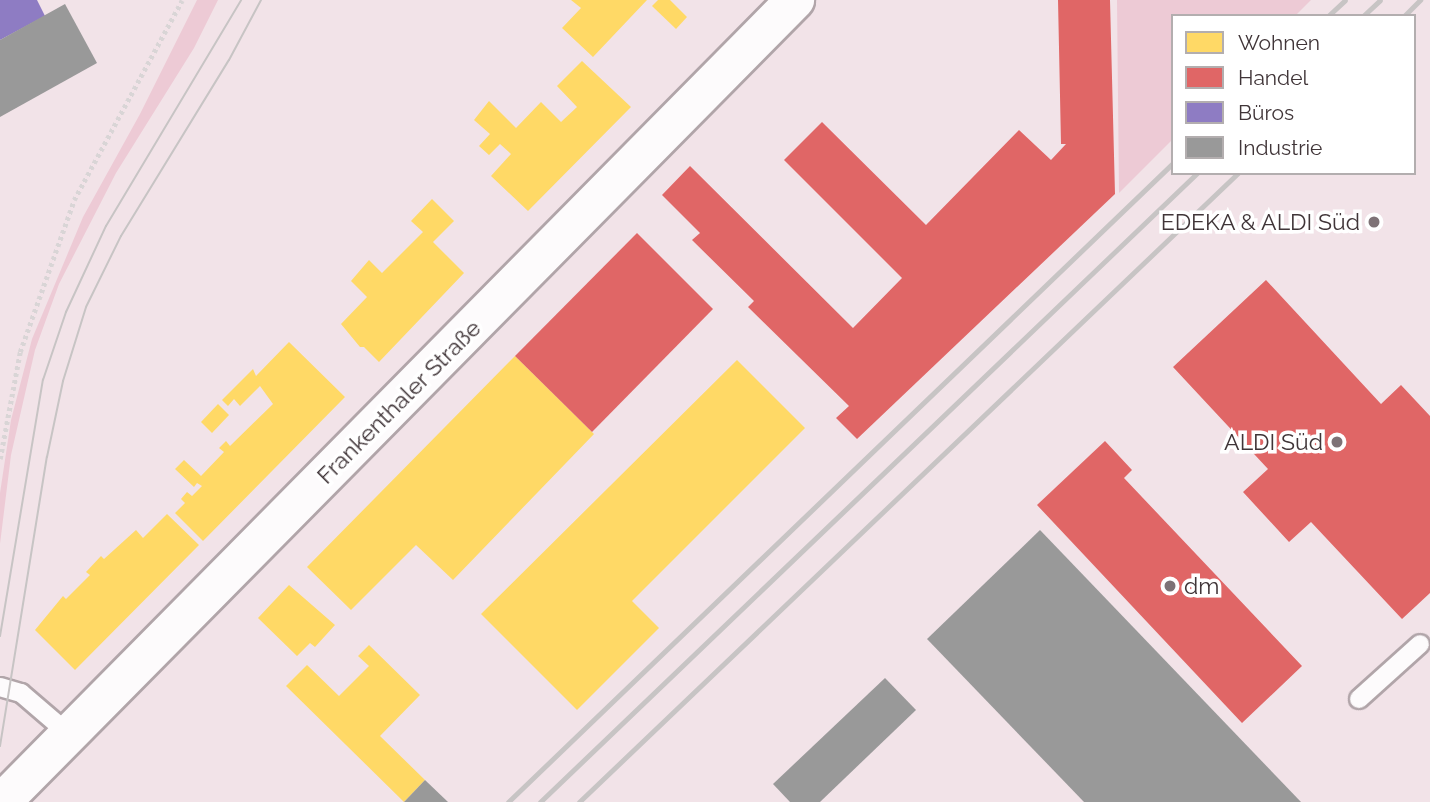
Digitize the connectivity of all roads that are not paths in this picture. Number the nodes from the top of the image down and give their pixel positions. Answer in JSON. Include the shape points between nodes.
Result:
{"nodes":[{"id":1,"x":795,"y":0,"type":"edge"},
{"id":2,"x":1420,"y":644,"type":"dead end"},
{"id":3,"x":0,"y":687,"type":"edge"},
{"id":4,"x":1359,"y":699,"type":"dead end"},
{"id":5,"x":71,"y":735,"type":"junction"},
{"id":6,"x":2,"y":802,"type":"edge"}],
"edges":[{"from":1,"to":5,"type":"street","name":"Frankenthaler Straße"},
{"from":2,"to":4,"type":"lane"},
{"from":3,"to":5,"type":"lane","via":[[21,693]]},
{"from":5,"to":6,"type":"street","name":"Frankenthaler Straße"}]}
